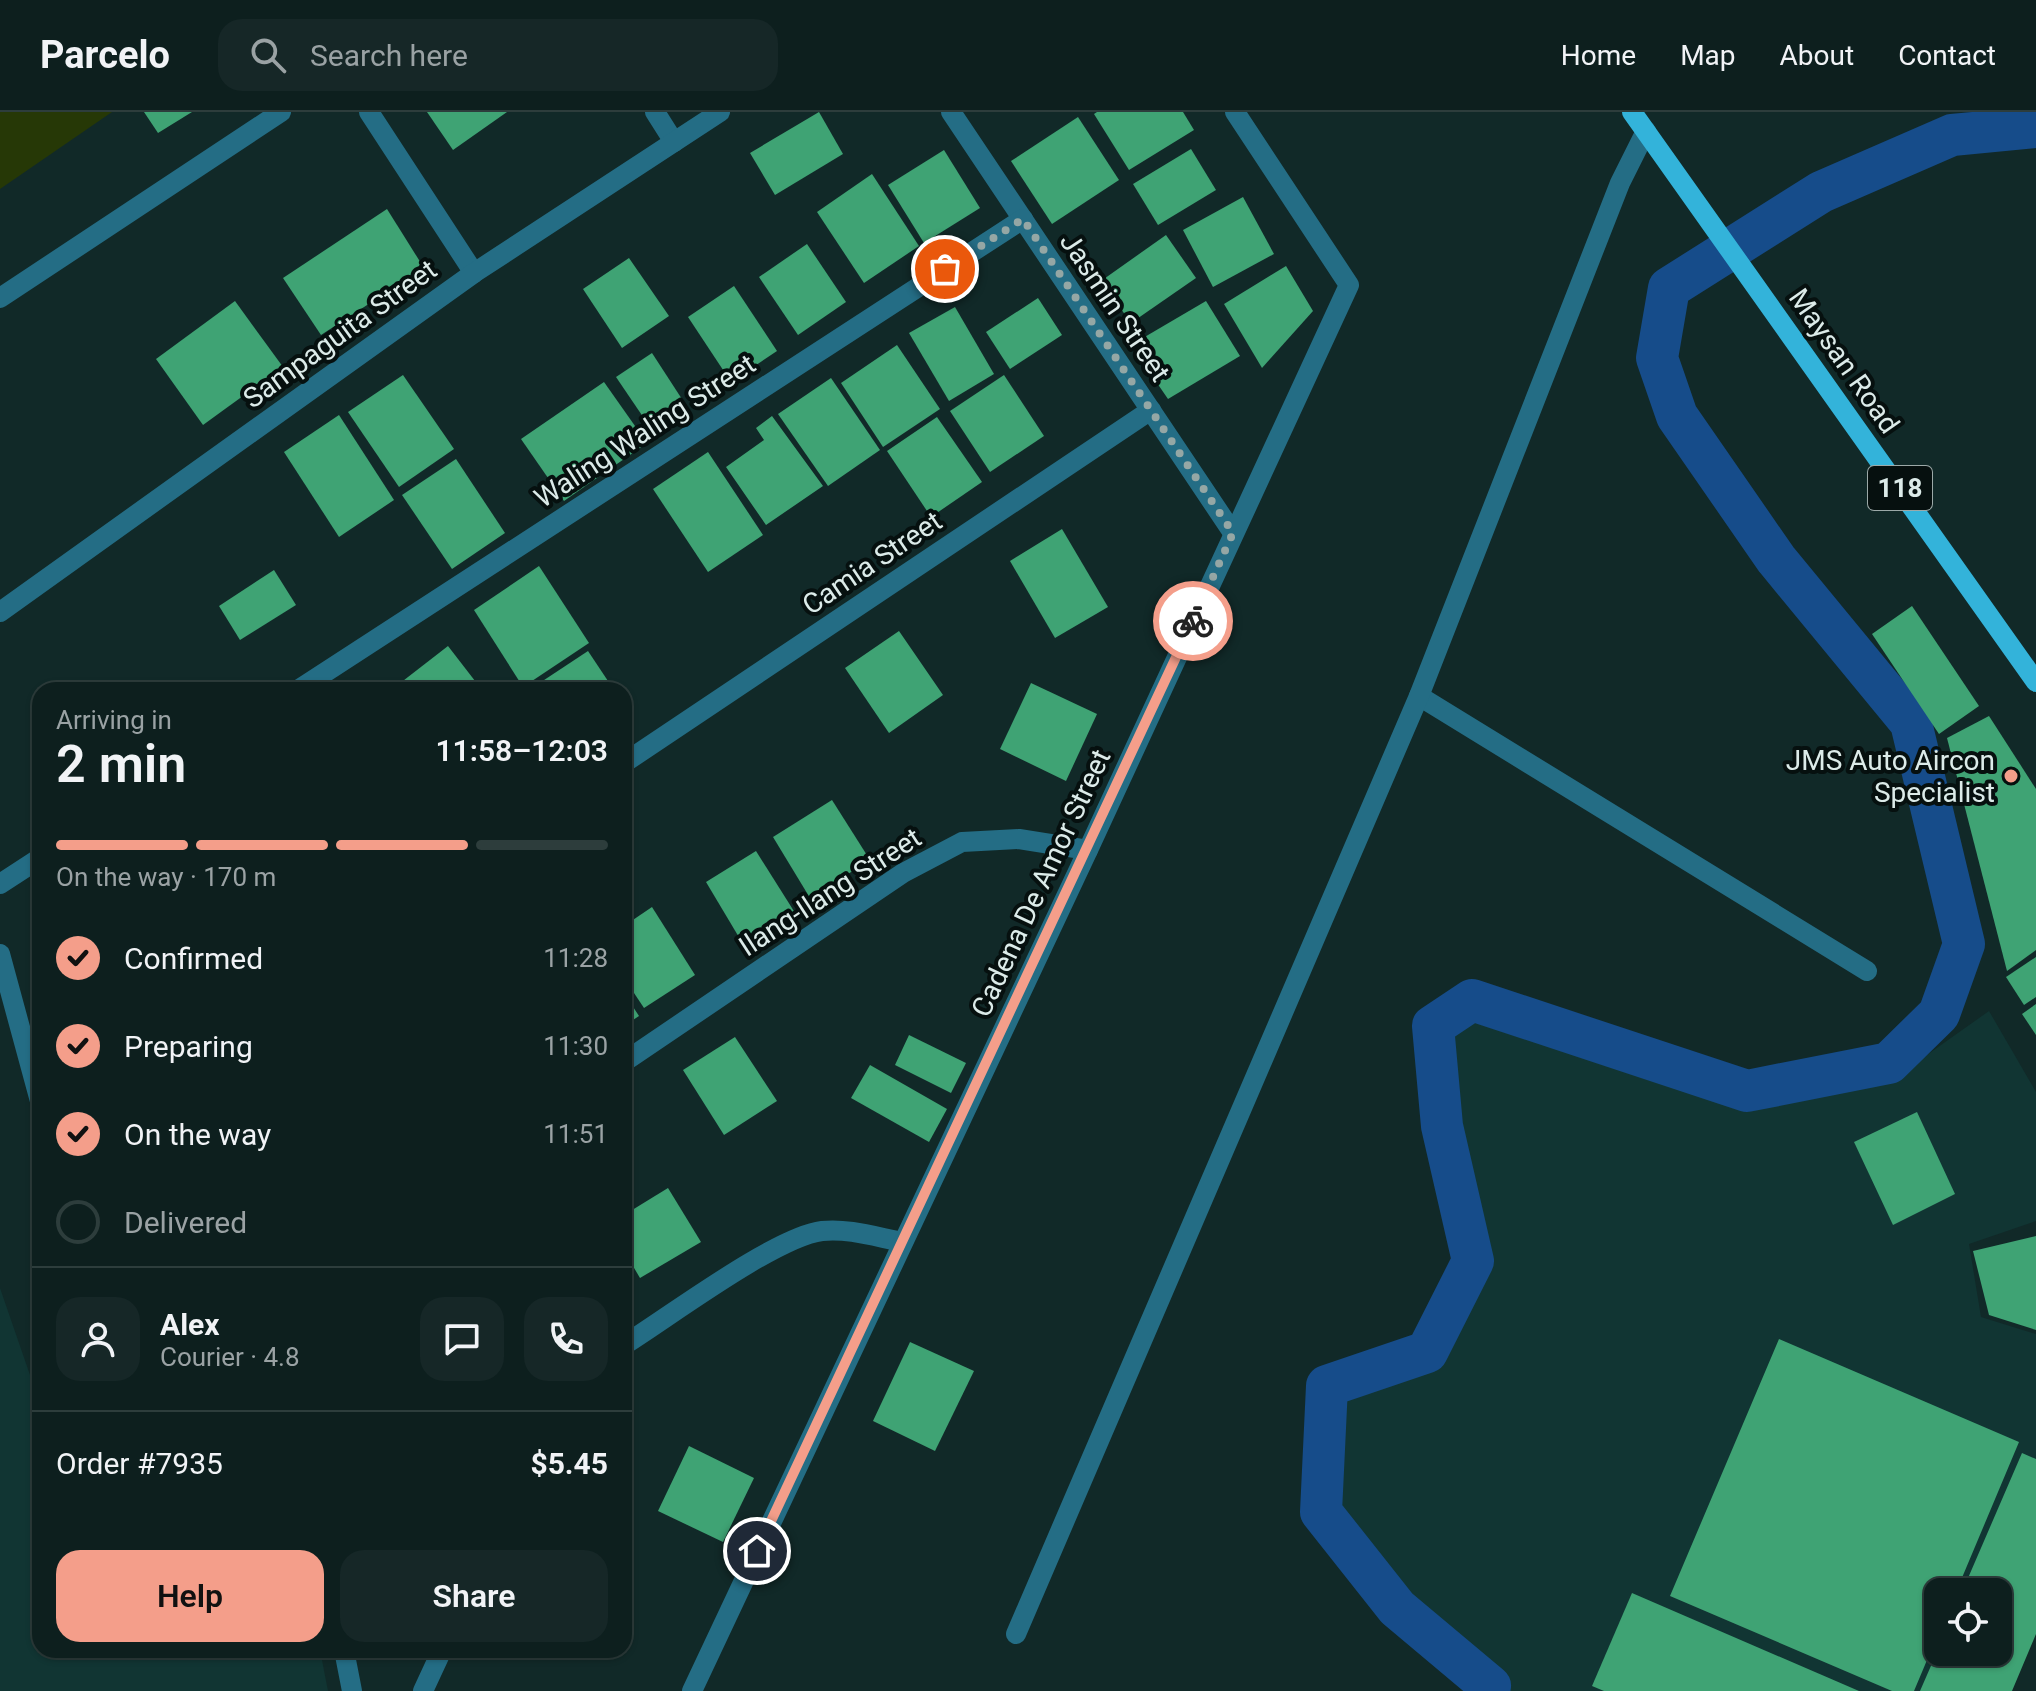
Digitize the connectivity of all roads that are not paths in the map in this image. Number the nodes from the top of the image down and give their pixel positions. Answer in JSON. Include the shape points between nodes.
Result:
{"nodes":[{"id":1,"x":281,"y":112,"type":"edge"},
{"id":2,"x":369,"y":112,"type":"edge"},
{"id":3,"x":655,"y":112,"type":"edge"},
{"id":4,"x":720,"y":112,"type":"edge"},
{"id":5,"x":951,"y":112,"type":"edge"},
{"id":6,"x":1235,"y":112,"type":"edge"},
{"id":7,"x":1638,"y":118,"type":"edge"},
{"id":8,"x":674,"y":142,"type":"junction"},
{"id":9,"x":1023,"y":219,"type":"junction"},
{"id":10,"x":474,"y":273,"type":"junction"},
{"id":11,"x":0,"y":298,"type":"edge"},
{"id":12,"x":1151,"y":410,"type":"junction"},
{"id":13,"x":1233,"y":533,"type":"junction"},
{"id":14,"x":0,"y":612,"type":"edge"},
{"id":15,"x":310,"y":682,"type":"edge"},
{"id":16,"x":2036,"y":682,"type":"edge"},
{"id":17,"x":1419,"y":696,"type":"junction"},
{"id":18,"x":632,"y":758,"type":"edge"},
{"id":19,"x":1088,"y":850,"type":"junction"},
{"id":20,"x":32,"y":863,"type":"edge"},
{"id":21,"x":0,"y":884,"type":"edge"},
{"id":22,"x":0,"y":954,"type":"edge"},
{"id":23,"x":1867,"y":971,"type":"dead end"},
{"id":24,"x":632,"y":1057,"type":"edge"},
{"id":25,"x":32,"y":1072,"type":"edge"},
{"id":26,"x":902,"y":1242,"type":"junction"},
{"id":27,"x":632,"y":1340,"type":"edge"},
{"id":28,"x":1016,"y":1634,"type":"dead end"},
{"id":29,"x":346,"y":1658,"type":"edge"},
{"id":30,"x":438,"y":1658,"type":"edge"},
{"id":31,"x":352,"y":1691,"type":"edge"},
{"id":32,"x":423,"y":1691,"type":"edge"},
{"id":33,"x":692,"y":1691,"type":"edge"}],
"edges":[{"from":1,"to":11,"type":"street"},
{"from":2,"to":10,"type":"street"},
{"from":3,"to":8,"type":"street"},
{"from":4,"to":8,"type":"street","name":"Sampaguita Street"},
{"from":5,"to":9,"type":"street","name":"Jasmin Street"},
{"from":6,"to":13,"type":"street","name":"Cadena De Amor Street","via":[[1349,285]]},
{"from":7,"to":16,"type":"main road","name":"Maysan Road","number":"118"},
{"from":7,"to":17,"type":"street","via":[[1620,183]]},
{"from":8,"to":10,"type":"street","name":"Sampaguita Street"},
{"from":9,"to":12,"type":"street","name":"Jasmin Street"},
{"from":9,"to":15,"type":"street","name":"Waling Waling Street"},
{"from":10,"to":14,"type":"street","name":"Sampaguita Street"},
{"from":12,"to":13,"type":"street","name":"Jasmin Street"},
{"from":12,"to":18,"type":"street","name":"Camia Street"},
{"from":13,"to":19,"type":"street","name":"Cadena De Amor Street"},
{"from":17,"to":23,"type":"street"},
{"from":17,"to":28,"type":"street"},
{"from":19,"to":24,"type":"street","name":"Ilang-Ilang Street","via":[[1019,839],[962,842],[903,873]]},
{"from":19,"to":26,"type":"street","name":"Cadena De Amor Street"},
{"from":20,"to":21,"type":"street"},
{"from":22,"to":25,"type":"street"},
{"from":26,"to":27,"type":"street","via":[[843,1230],[786,1242]]},
{"from":26,"to":33,"type":"street","name":"Cadena De Amor Street"},
{"from":29,"to":31,"type":"street"},
{"from":30,"to":32,"type":"street"}]}
